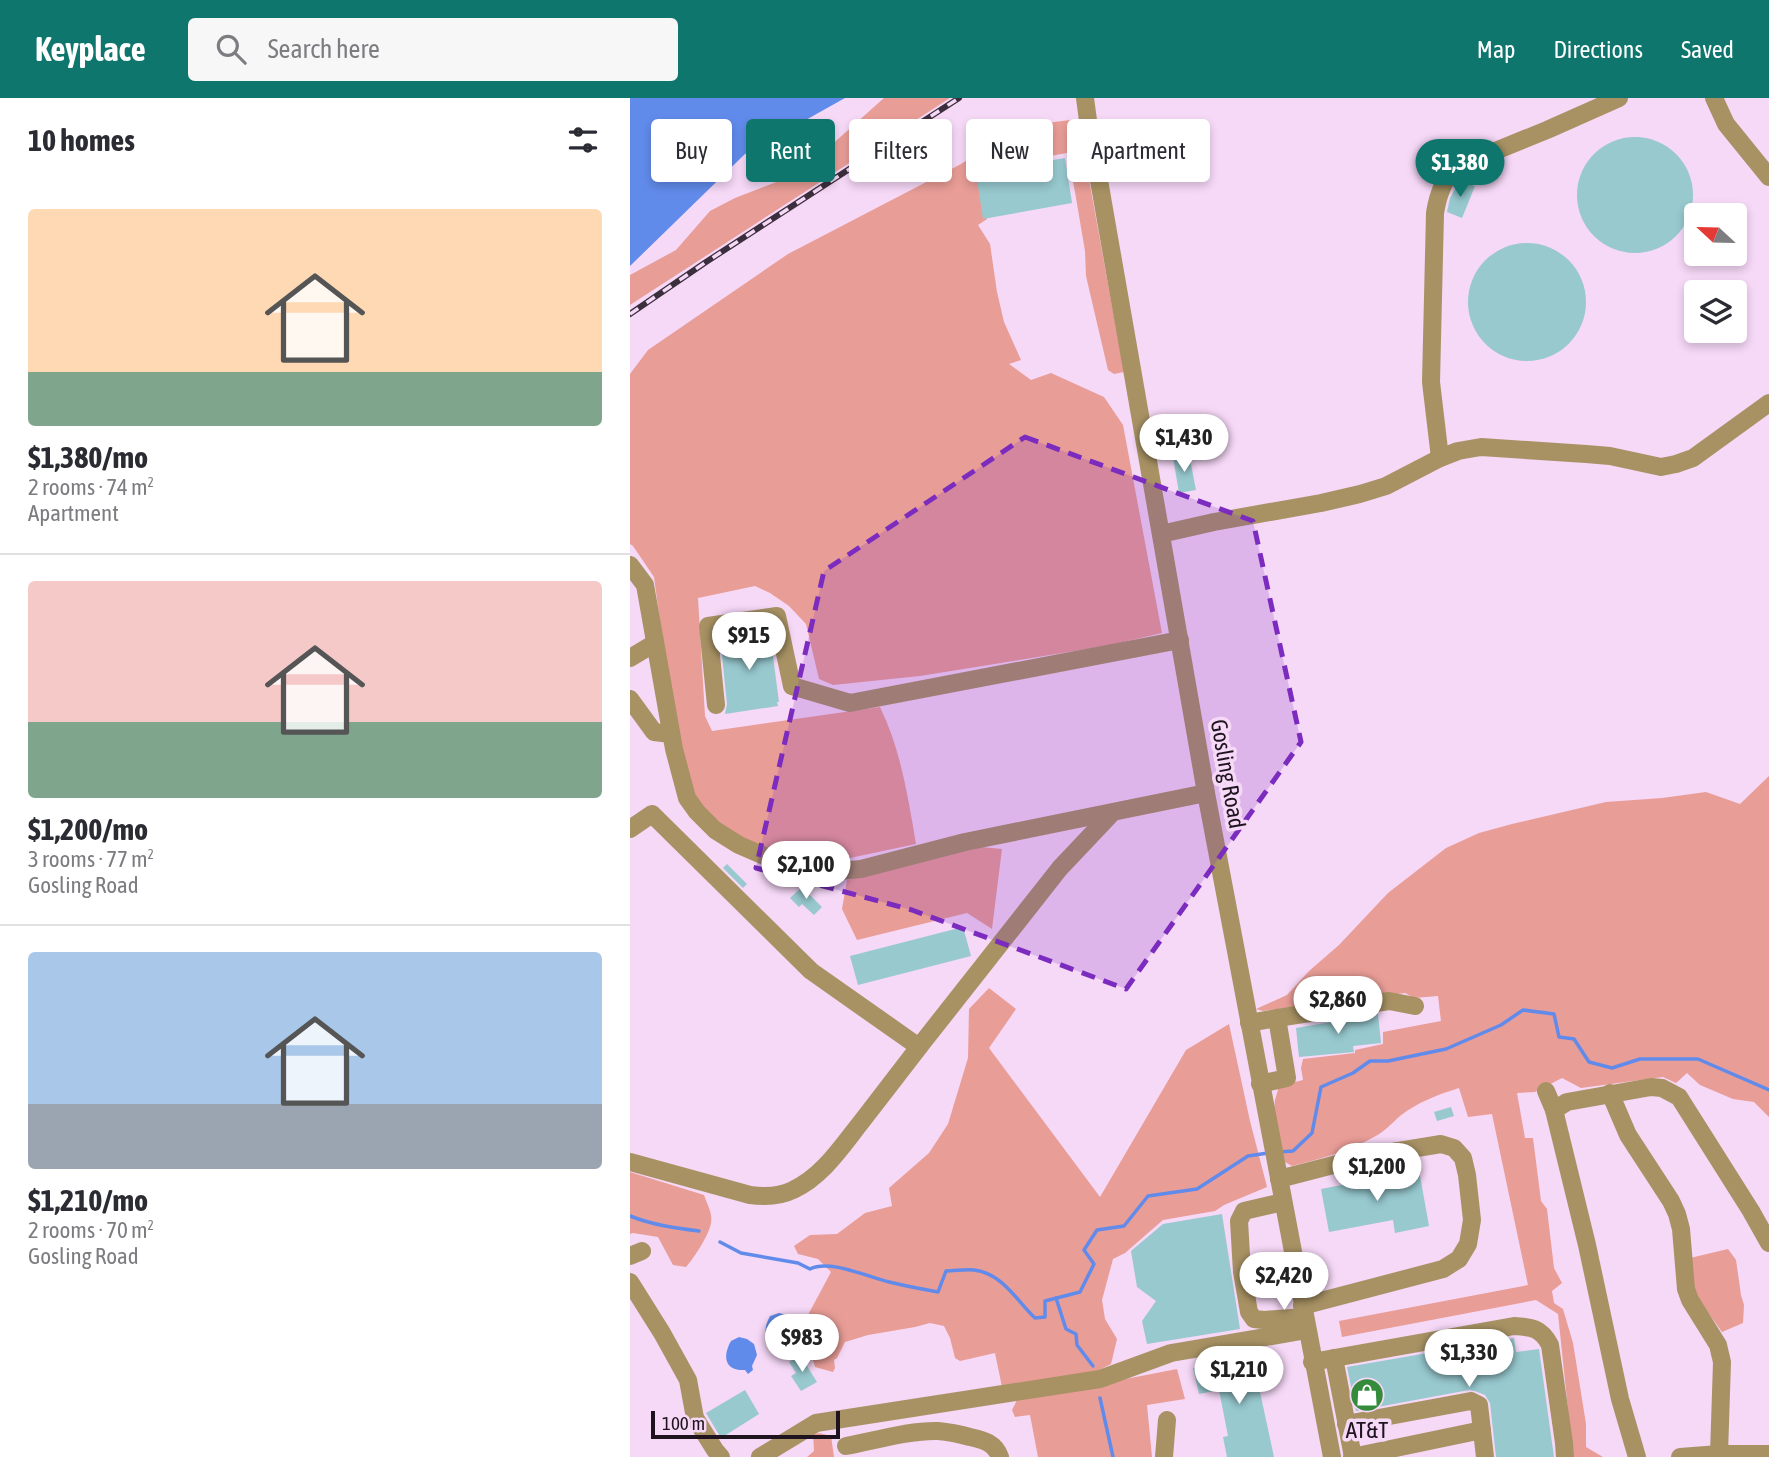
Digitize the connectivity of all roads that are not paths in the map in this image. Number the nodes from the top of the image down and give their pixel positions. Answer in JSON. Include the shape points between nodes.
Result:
{"nodes":[{"id":1,"x":1085,"y":98,"type":"edge"},
{"id":2,"x":1619,"y":98,"type":"edge"},
{"id":3,"x":1714,"y":98,"type":"edge"},
{"id":4,"x":1769,"y":177,"type":"edge"},
{"id":5,"x":1769,"y":403,"type":"edge"},
{"id":6,"x":1440,"y":458,"type":"junction"},
{"id":7,"x":1161,"y":534,"type":"junction"},
{"id":8,"x":630,"y":565,"type":"edge"},
{"id":9,"x":1180,"y":640,"type":"junction"},
{"id":10,"x":655,"y":643,"type":"junction"},
{"id":11,"x":630,"y":658,"type":"edge"},
{"id":12,"x":630,"y":699,"type":"edge"},
{"id":13,"x":716,"y":705,"type":"dead end"},
{"id":14,"x":671,"y":734,"type":"junction"},
{"id":15,"x":1206,"y":793,"type":"junction"},
{"id":16,"x":1112,"y":812,"type":"junction"},
{"id":17,"x":630,"y":829,"type":"edge"},
{"id":18,"x":1415,"y":1006,"type":"dead end"},
{"id":19,"x":1277,"y":1018,"type":"junction"},
{"id":20,"x":1249,"y":1023,"type":"junction"},
{"id":21,"x":919,"y":1048,"type":"junction"},
{"id":22,"x":1260,"y":1084,"type":"junction"},
{"id":23,"x":1546,"y":1091,"type":"dead end"},
{"id":24,"x":1610,"y":1093,"type":"junction"},
{"id":25,"x":1554,"y":1110,"type":"junction"},
{"id":26,"x":630,"y":1162,"type":"edge"},
{"id":27,"x":1279,"y":1180,"type":"junction"},
{"id":28,"x":1283,"y":1202,"type":"junction"},
{"id":29,"x":1769,"y":1244,"type":"edge"},
{"id":30,"x":630,"y":1282,"type":"edge"},
{"id":31,"x":1304,"y":1318,"type":"junction"},
{"id":32,"x":1334,"y":1358,"type":"junction"},
{"id":33,"x":1312,"y":1362,"type":"junction"},
{"id":34,"x":840,"y":1419,"type":"junction"},
{"id":35,"x":1167,"y":1420,"type":"dead end"},
{"id":36,"x":1346,"y":1424,"type":"junction"},
{"id":37,"x":1482,"y":1430,"type":"junction"},
{"id":38,"x":847,"y":1452,"type":"edge"},
{"id":39,"x":1719,"y":1454,"type":"junction"},
{"id":40,"x":1769,"y":1454,"type":"edge"},
{"id":41,"x":721,"y":1457,"type":"edge"},
{"id":42,"x":760,"y":1457,"type":"edge"},
{"id":43,"x":1000,"y":1457,"type":"edge"},
{"id":44,"x":1164,"y":1457,"type":"edge"},
{"id":45,"x":1332,"y":1457,"type":"edge"},
{"id":46,"x":1352,"y":1457,"type":"edge"},
{"id":47,"x":1485,"y":1457,"type":"edge"},
{"id":48,"x":1565,"y":1457,"type":"edge"},
{"id":49,"x":1637,"y":1457,"type":"edge"},
{"id":50,"x":1680,"y":1457,"type":"edge"}],
"edges":[{"from":1,"to":7,"type":"street","name":"Gosling Road"},
{"from":2,"to":6,"type":"street","via":[[1456,167],[1447,176],[1435,214],[1433,282],[1432,382]]},
{"from":3,"to":4,"type":"street","via":[[1726,124]]},
{"from":5,"to":6,"type":"street","via":[[1693,458],[1661,467],[1610,456],[1481,447]]},
{"from":6,"to":7,"type":"street","via":[[1360,494]]},
{"from":7,"to":9,"type":"street","name":"Gosling Road"},
{"from":8,"to":10,"type":"street","via":[[645,585]]},
{"from":9,"to":13,"type":"street","via":[[850,703],[792,686],[777,616],[708,626]]},
{"from":9,"to":15,"type":"street","name":"Gosling Road"},
{"from":10,"to":11,"type":"street"},
{"from":10,"to":14,"type":"street"},
{"from":12,"to":14,"type":"street","via":[[654,732]]},
{"from":14,"to":16,"type":"street","via":[[687,798],[697,812],[739,845],[789,865],[861,869]]},
{"from":15,"to":16,"type":"street"},
{"from":15,"to":20,"type":"street","name":"Gosling Road"},
{"from":16,"to":21,"type":"street","via":[[1060,868]]},
{"from":17,"to":21,"type":"street","via":[[652,814],[811,971]]},
{"from":18,"to":19,"type":"street","via":[[1389,1001]]},
{"from":19,"to":20,"type":"street"},
{"from":19,"to":22,"type":"street","via":[[1287,1078]]},
{"from":20,"to":22,"type":"street","name":"Gosling Road"},
{"from":21,"to":26,"type":"street","via":[[832,1159],[792,1191],[766,1197],[750,1195]]},
{"from":22,"to":27,"type":"street","name":"Gosling Road"},
{"from":23,"to":25,"type":"street"},
{"from":24,"to":25,"type":"street","via":[[1567,1102]]},
{"from":24,"to":29,"type":"street","via":[[1651,1087],[1679,1097]]},
{"from":24,"to":39,"type":"street","via":[[1628,1135],[1677,1214],[1686,1289],[1718,1345],[1722,1362]]},
{"from":25,"to":49,"type":"street"},
{"from":27,"to":28,"type":"street","name":"Gosling Road"},
{"from":27,"to":31,"type":"street","via":[[1368,1156],[1441,1144],[1454,1148],[1467,1175],[1472,1220],[1468,1244],[1459,1259],[1443,1269]]},
{"from":28,"to":31,"type":"street","name":"Gosling Road"},
{"from":28,"to":31,"type":"street","via":[[1244,1211],[1239,1221],[1249,1312],[1254,1319]]},
{"from":30,"to":41,"type":"street","via":[[688,1380],[695,1418]]},
{"from":31,"to":33,"type":"street","name":"Gosling Road"},
{"from":31,"to":34,"type":"street","via":[[1171,1353],[1100,1379]]},
{"from":32,"to":33,"type":"street"},
{"from":32,"to":36,"type":"street"},
{"from":32,"to":48,"type":"street","via":[[1514,1326],[1536,1329],[1550,1345]]},
{"from":33,"to":45,"type":"street","name":"Gosling Road"},
{"from":34,"to":38,"type":"street"},
{"from":34,"to":42,"type":"street","via":[[816,1423]]},
{"from":35,"to":44,"type":"street"},
{"from":36,"to":37,"type":"street","via":[[1471,1401],[1479,1405]]},
{"from":36,"to":46,"type":"street"},
{"from":37,"to":46,"type":"street"},
{"from":37,"to":47,"type":"street"},
{"from":38,"to":43,"type":"street","via":[[939,1431],[991,1444]]},
{"from":39,"to":40,"type":"street"},
{"from":39,"to":50,"type":"street"}]}
